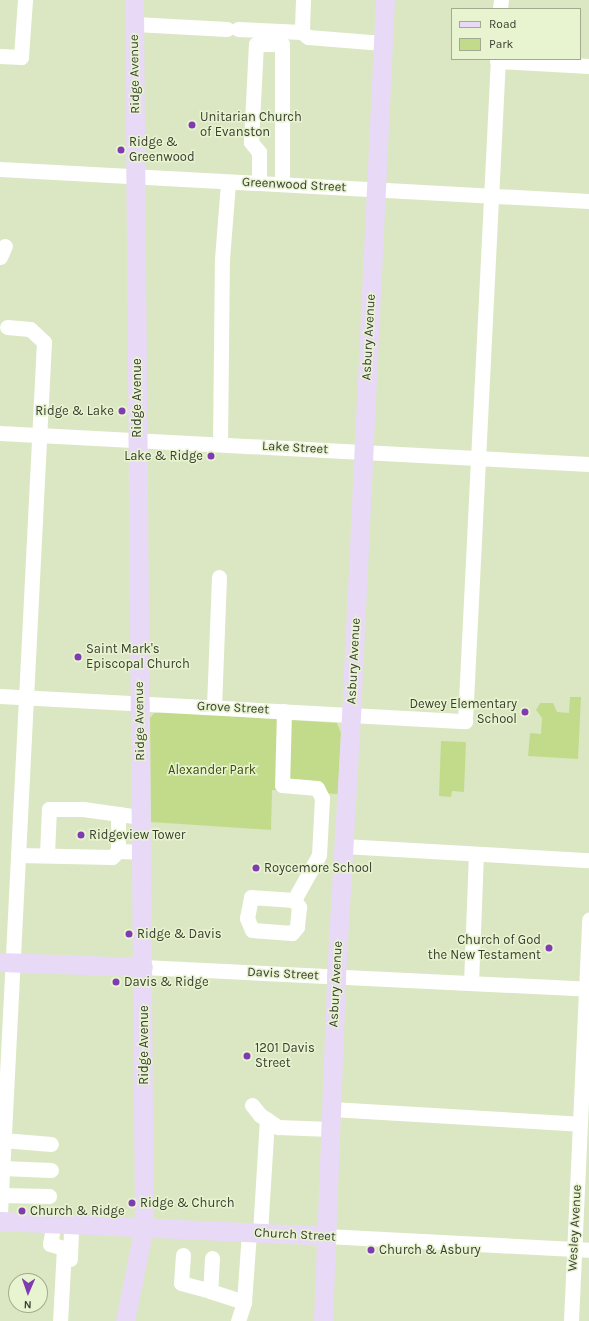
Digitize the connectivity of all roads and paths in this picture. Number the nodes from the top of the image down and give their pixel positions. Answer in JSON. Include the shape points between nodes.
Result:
{"nodes":[{"id":1,"x":25,"y":0,"type":"edge"},
{"id":2,"x":134,"y":0,"type":"edge"},
{"id":3,"x":303,"y":0,"type":"edge"},
{"id":4,"x":385,"y":0,"type":"edge"},
{"id":5,"x":135,"y":24,"type":"junction"},
{"id":6,"x":302,"y":32,"type":"junction"},
{"id":7,"x":383,"y":43,"type":"junction"},
{"id":8,"x":0,"y":56,"type":"edge"},
{"id":9,"x":497,"y":60,"type":"edge"},
{"id":10,"x":589,"y":66,"type":"edge"},
{"id":11,"x":0,"y":170,"type":"edge"},
{"id":12,"x":136,"y":177,"type":"junction"},
{"id":13,"x":228,"y":182,"type":"junction"},
{"id":14,"x":259,"y":183,"type":"junction"},
{"id":15,"x":282,"y":184,"type":"junction"},
{"id":16,"x":376,"y":189,"type":"junction"},
{"id":17,"x":491,"y":196,"type":"junction"},
{"id":18,"x":589,"y":201,"type":"edge"},
{"id":19,"x":7,"y":327,"type":"dead end"},
{"id":20,"x":0,"y":433,"type":"edge"},
{"id":21,"x":40,"y":435,"type":"junction"},
{"id":22,"x":137,"y":440,"type":"junction"},
{"id":23,"x":220,"y":444,"type":"junction"},
{"id":24,"x":363,"y":452,"type":"junction"},
{"id":25,"x":479,"y":458,"type":"junction"},
{"id":26,"x":589,"y":464,"type":"edge"},
{"id":27,"x":219,"y":577,"type":"dead end"},
{"id":28,"x":0,"y":696,"type":"edge"},
{"id":29,"x":26,"y":697,"type":"junction"},
{"id":30,"x":139,"y":703,"type":"junction"},
{"id":31,"x":214,"y":707,"type":"junction"},
{"id":32,"x":284,"y":711,"type":"junction"},
{"id":33,"x":351,"y":715,"type":"junction"},
{"id":34,"x":118,"y":814,"type":"junction"},
{"id":35,"x":141,"y":817,"type":"junction"},
{"id":36,"x":343,"y":846,"type":"junction"},
{"id":37,"x":118,"y":851,"type":"junction"},
{"id":38,"x":141,"y":852,"type":"junction"},
{"id":39,"x":18,"y":854,"type":"junction"},
{"id":40,"x":47,"y":854,"type":"junction"},
{"id":41,"x":476,"y":854,"type":"junction"},
{"id":42,"x":589,"y":860,"type":"edge"},
{"id":43,"x":294,"y":900,"type":"dead end"},
{"id":44,"x":589,"y":919,"type":"edge"},
{"id":45,"x":6,"y":962,"type":"edge"},
{"id":46,"x":143,"y":967,"type":"junction"},
{"id":47,"x":336,"y":976,"type":"junction"},
{"id":48,"x":471,"y":983,"type":"junction"},
{"id":49,"x":587,"y":989,"type":"edge"},
{"id":50,"x":252,"y":1105,"type":"dead end"},
{"id":51,"x":331,"y":1109,"type":"junction"},
{"id":52,"x":2,"y":1116,"type":"edge"},
{"id":53,"x":267,"y":1119,"type":"junction"},
{"id":54,"x":580,"y":1124,"type":"junction"},
{"id":55,"x":330,"y":1129,"type":"junction"},
{"id":56,"x":3,"y":1140,"type":"junction"},
{"id":57,"x":51,"y":1144,"type":"dead end"},
{"id":58,"x":2,"y":1168,"type":"junction"},
{"id":59,"x":50,"y":1170,"type":"dead end"},
{"id":60,"x":1,"y":1195,"type":"edge"},
{"id":61,"x":49,"y":1196,"type":"dead end"},
{"id":62,"x":0,"y":1213,"type":"edge"},
{"id":63,"x":0,"y":1221,"type":"edge"},
{"id":64,"x":63,"y":1224,"type":"junction"},
{"id":65,"x":144,"y":1227,"type":"junction"},
{"id":66,"x":254,"y":1233,"type":"junction"},
{"id":67,"x":326,"y":1236,"type":"junction"},
{"id":68,"x":582,"y":1250,"type":"edge"},
{"id":69,"x":183,"y":1255,"type":"dead end"},
{"id":70,"x":212,"y":1258,"type":"dead end"},
{"id":71,"x":210,"y":1291,"type":"junction"},
{"id":72,"x":244,"y":1302,"type":"junction"},
{"id":73,"x":60,"y":1321,"type":"edge"},
{"id":74,"x":67,"y":1321,"type":"edge"},
{"id":75,"x":125,"y":1321,"type":"edge"},
{"id":76,"x":238,"y":1321,"type":"edge"},
{"id":77,"x":323,"y":1321,"type":"edge"},
{"id":78,"x":571,"y":1321,"type":"edge"}],
"edges":[{"from":1,"to":8,"type":"street","via":[[22,57]]},
{"from":2,"to":5,"type":"main road","name":"Ridge Avenue"},
{"from":3,"to":6,"type":"street"},
{"from":4,"to":7,"type":"main road","name":"Asbury Avenue"},
{"from":5,"to":6,"type":"street"},
{"from":5,"to":12,"type":"main road","name":"Ridge Avenue"},
{"from":6,"to":7,"type":"street","via":[[308,37]]},
{"from":7,"to":16,"type":"main road","name":"Asbury Avenue"},
{"from":9,"to":10,"type":"street"},
{"from":9,"to":17,"type":"street"},
{"from":11,"to":12,"type":"street","name":"Greenwood Street"},
{"from":12,"to":13,"type":"street","name":"Greenwood Street"},
{"from":12,"to":22,"type":"main road","name":"Ridge Avenue"},
{"from":13,"to":14,"type":"street","name":"Greenwood Street"},
{"from":13,"to":23,"type":"street","via":[[222,259]]},
{"from":14,"to":15,"type":"street","name":"Greenwood Street"},
{"from":14,"to":15,"type":"street","via":[[259,152],[251,142],[256,44],[282,44]]},
{"from":15,"to":16,"type":"street","name":"Greenwood Street"},
{"from":16,"to":17,"type":"street","name":"Greenwood Street"},
{"from":16,"to":24,"type":"main road","name":"Asbury Avenue"},
{"from":17,"to":18,"type":"street","name":"Greenwood Street"},
{"from":17,"to":25,"type":"street"},
{"from":19,"to":21,"type":"street","via":[[30,329],[44,342]]},
{"from":20,"to":21,"type":"street","name":"Lake Street"},
{"from":21,"to":22,"type":"street","name":"Lake Street"},
{"from":21,"to":29,"type":"street"},
{"from":22,"to":23,"type":"street","name":"Lake Street"},
{"from":22,"to":30,"type":"main road","name":"Ridge Avenue"},
{"from":23,"to":24,"type":"street","name":"Lake Street"},
{"from":24,"to":25,"type":"street","name":"Lake Street"},
{"from":24,"to":33,"type":"main road","name":"Asbury Avenue"},
{"from":25,"to":26,"type":"street","name":"Lake Street"},
{"from":25,"to":33,"type":"street","name":"Grove Street","via":[[465,721]]},
{"from":27,"to":31,"type":"street"},
{"from":28,"to":29,"type":"street","name":"Grove Street"},
{"from":29,"to":30,"type":"street","name":"Grove Street"},
{"from":29,"to":39,"type":"street"},
{"from":30,"to":31,"type":"street","name":"Grove Street"},
{"from":30,"to":35,"type":"main road","name":"Ridge Avenue"},
{"from":31,"to":32,"type":"street","name":"Grove Street"},
{"from":32,"to":33,"type":"street","name":"Grove Street"},
{"from":32,"to":43,"type":"street","via":[[282,785],[318,788],[322,798],[319,855]]},
{"from":33,"to":36,"type":"main road","name":"Asbury Avenue"},
{"from":34,"to":35,"type":"street"},
{"from":34,"to":37,"type":"street"},
{"from":34,"to":40,"type":"street","via":[[48,809]]},
{"from":35,"to":38,"type":"main road","name":"Ridge Avenue"},
{"from":36,"to":41,"type":"street"},
{"from":36,"to":47,"type":"main road","name":"Asbury Avenue"},
{"from":37,"to":38,"type":"street"},
{"from":37,"to":40,"type":"street","via":[[112,857]]},
{"from":38,"to":46,"type":"main road","name":"Ridge Avenue"},
{"from":39,"to":40,"type":"street"},
{"from":39,"to":45,"type":"street"},
{"from":41,"to":42,"type":"street"},
{"from":41,"to":48,"type":"street"},
{"from":44,"to":49,"type":"street","name":"Wesley Avenue"},
{"from":45,"to":46,"type":"main road","name":"Davis Street"},
{"from":45,"to":52,"type":"street"},
{"from":46,"to":47,"type":"street","name":"Davis Street"},
{"from":46,"to":65,"type":"main road","name":"Ridge Avenue"},
{"from":47,"to":48,"type":"street","name":"Davis Street"},
{"from":47,"to":51,"type":"main road","name":"Asbury Avenue"},
{"from":48,"to":49,"type":"street","name":"Davis Street"},
{"from":49,"to":54,"type":"street","name":"Wesley Avenue"},
{"from":50,"to":53,"type":"street"},
{"from":51,"to":54,"type":"street"},
{"from":51,"to":55,"type":"main road","name":"Asbury Avenue"},
{"from":52,"to":56,"type":"street"},
{"from":53,"to":55,"type":"street","via":[[278,1127]]},
{"from":53,"to":66,"type":"street"},
{"from":54,"to":68,"type":"street","name":"Wesley Avenue"},
{"from":55,"to":67,"type":"main road","name":"Asbury Avenue"},
{"from":56,"to":57,"type":"street"},
{"from":56,"to":58,"type":"street"},
{"from":58,"to":59,"type":"street"},
{"from":58,"to":60,"type":"street"},
{"from":60,"to":61,"type":"street"},
{"from":60,"to":62,"type":"street"},
{"from":63,"to":64,"type":"main road","name":"Church Street"},
{"from":64,"to":65,"type":"main road","name":"Church Street"},
{"from":64,"to":73,"type":"street","via":[[50,1244],[64,1248]]},
{"from":64,"to":74,"type":"street"},
{"from":65,"to":66,"type":"main road","name":"Church Street"},
{"from":65,"to":75,"type":"main road","name":"Ridge Avenue"},
{"from":66,"to":67,"type":"main road","name":"Church Street"},
{"from":66,"to":72,"type":"street"},
{"from":67,"to":68,"type":"street","name":"Church Street"},
{"from":67,"to":77,"type":"main road","name":"Asbury Avenue"},
{"from":68,"to":78,"type":"street","name":"Wesley Avenue"},
{"from":69,"to":71,"type":"street","via":[[181,1283]]},
{"from":70,"to":71,"type":"street"},
{"from":71,"to":72,"type":"street"},
{"from":72,"to":76,"type":"street"}]}
